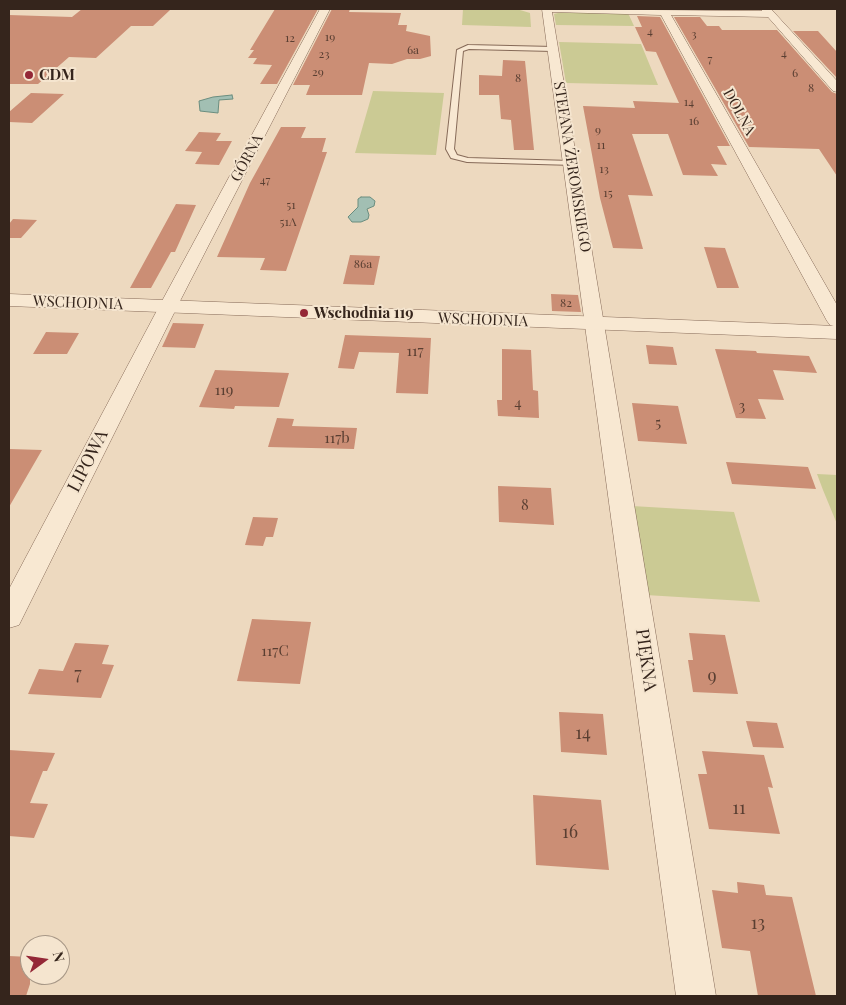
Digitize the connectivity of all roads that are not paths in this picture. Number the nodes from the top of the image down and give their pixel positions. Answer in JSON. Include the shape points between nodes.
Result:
{"nodes":[{"id":1,"x":325,"y":9,"type":"edge"},
{"id":2,"x":547,"y":9,"type":"edge"},
{"id":3,"x":769,"y":11,"type":"edge"},
{"id":4,"x":664,"y":12,"type":"junction"},
{"id":5,"x":553,"y":49,"type":"junction"},
{"id":6,"x":837,"y":88,"type":"edge"},
{"id":7,"x":571,"y":163,"type":"junction"},
{"id":8,"x":9,"y":300,"type":"edge"},
{"id":9,"x":168,"y":307,"type":"junction"},
{"id":10,"x":837,"y":321,"type":"edge"},
{"id":11,"x":596,"y":324,"type":"junction"},
{"id":12,"x":837,"y":333,"type":"edge"},
{"id":13,"x":9,"y":616,"type":"edge"},
{"id":14,"x":696,"y":996,"type":"edge"}],
"edges":[{"from":1,"to":9,"type":"street","name":"GÓRNA"},
{"from":2,"to":4,"type":"street"},
{"from":2,"to":5,"type":"street","name":"STEFANA ŻEROMSKIEGO"},
{"from":3,"to":4,"type":"street"},
{"from":3,"to":6,"type":"street"},
{"from":4,"to":10,"type":"street","name":"DOLNA"},
{"from":5,"to":7,"type":"street","name":"STEFANA ŻEROMSKIEGO"},
{"from":5,"to":7,"type":"lane","via":[[468,47],[460,50],[450,149],[454,156],[467,160]]},
{"from":7,"to":11,"type":"street","name":"STEFANA ŻEROMSKIEGO"},
{"from":8,"to":9,"type":"street","name":"WSCHODNIA"},
{"from":9,"to":11,"type":"street","name":"WSCHODNIA"},
{"from":9,"to":13,"type":"street","name":"LIPOWA"},
{"from":11,"to":12,"type":"street","name":"WSCHODNIA"},
{"from":11,"to":14,"type":"street","name":"PIĘKNA"}]}
